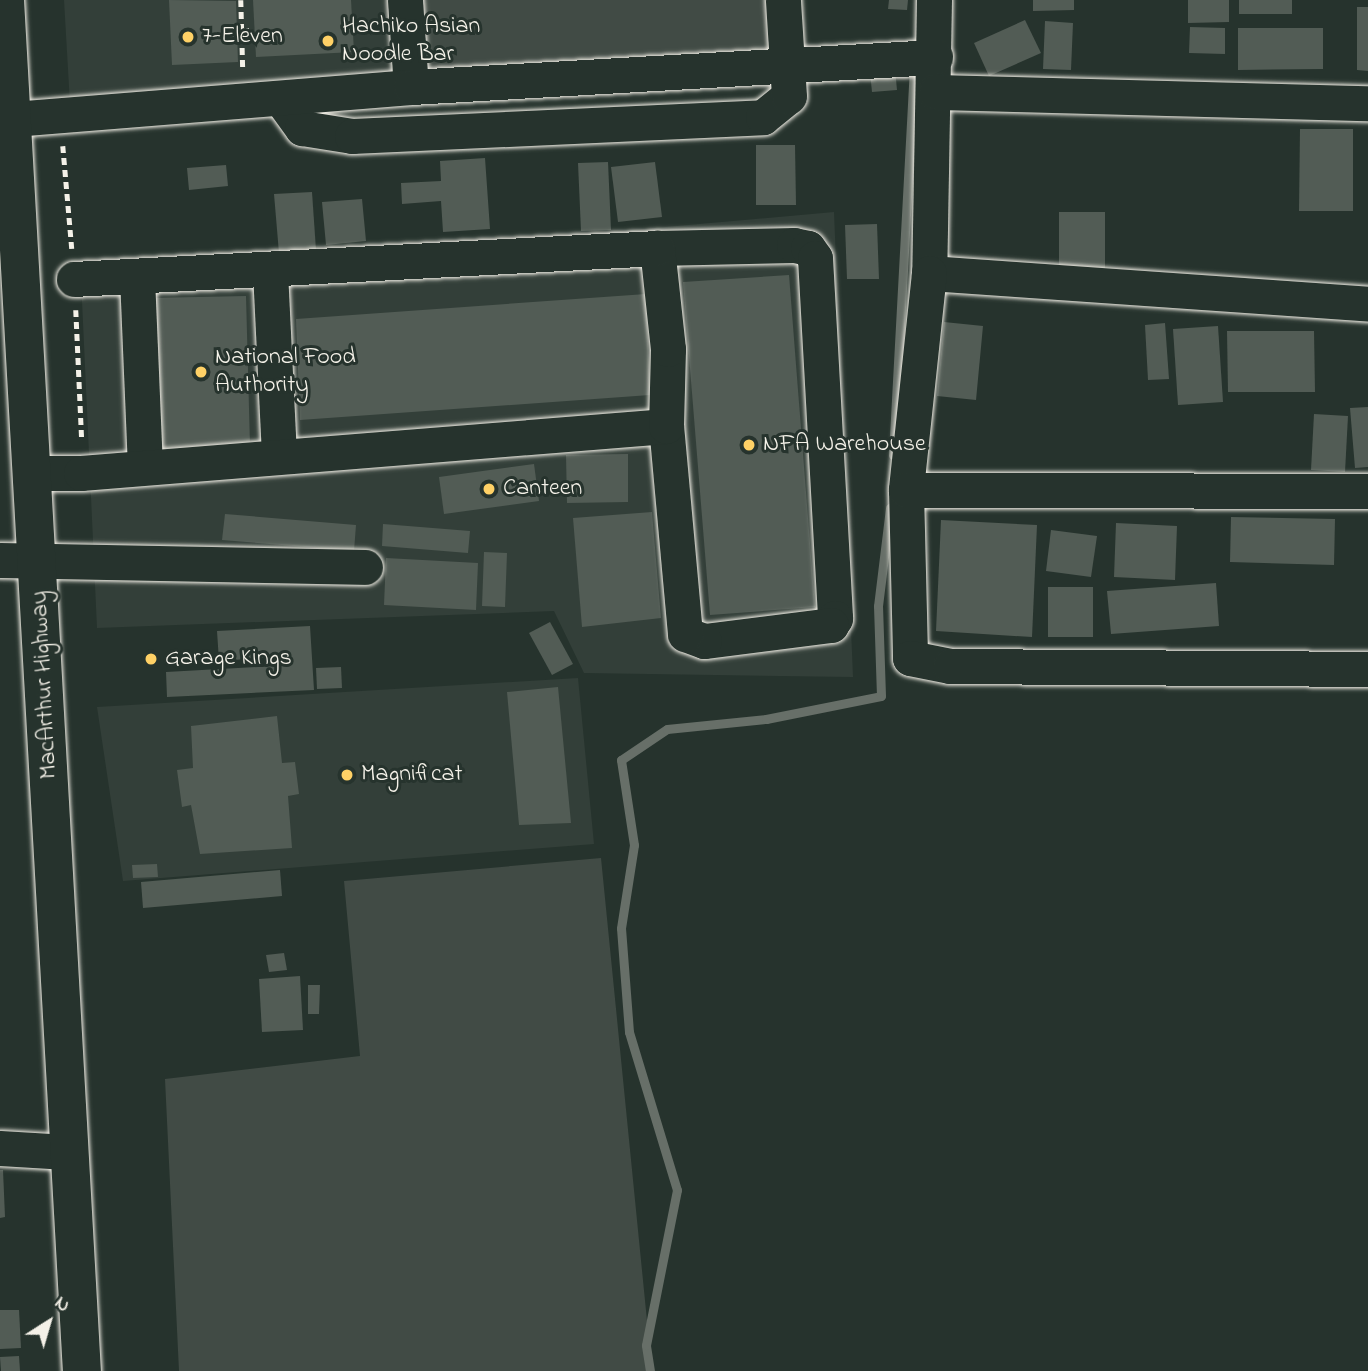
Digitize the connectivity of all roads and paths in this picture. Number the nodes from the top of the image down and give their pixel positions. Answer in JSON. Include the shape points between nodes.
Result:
{"nodes":[{"id":1,"x":5,"y":0,"type":"edge"},
{"id":2,"x":241,"y":0,"type":"edge"},
{"id":3,"x":405,"y":0,"type":"edge"},
{"id":4,"x":783,"y":0,"type":"edge"},
{"id":5,"x":934,"y":0,"type":"edge"},
{"id":6,"x":242,"y":30,"type":"junction"},
{"id":7,"x":254,"y":30,"type":"dead end"},
{"id":8,"x":921,"y":55,"type":"junction"},
{"id":9,"x":790,"y":64,"type":"junction"},
{"id":10,"x":411,"y":87,"type":"junction"},
{"id":11,"x":936,"y":92,"type":"junction"},
{"id":12,"x":281,"y":99,"type":"junction"},
{"id":13,"x":244,"y":102,"type":"junction"},
{"id":14,"x":1368,"y":103,"type":"edge"},
{"id":15,"x":13,"y":119,"type":"junction"},
{"id":16,"x":657,"y":248,"type":"junction"},
{"id":17,"x":270,"y":271,"type":"junction"},
{"id":18,"x":929,"y":273,"type":"junction"},
{"id":19,"x":137,"y":277,"type":"junction"},
{"id":20,"x":74,"y":279,"type":"dead end"},
{"id":21,"x":1368,"y":304,"type":"edge"},
{"id":22,"x":666,"y":426,"type":"junction"},
{"id":23,"x":279,"y":456,"type":"junction"},
{"id":24,"x":145,"y":467,"type":"junction"},
{"id":25,"x":32,"y":473,"type":"junction"},
{"id":26,"x":906,"y":490,"type":"junction"},
{"id":27,"x":1368,"y":491,"type":"edge"},
{"id":28,"x":0,"y":560,"type":"edge"},
{"id":29,"x":39,"y":562,"type":"junction"},
{"id":30,"x":365,"y":568,"type":"dead end"},
{"id":31,"x":1368,"y":669,"type":"edge"},
{"id":32,"x":0,"y":1148,"type":"edge"},
{"id":33,"x":66,"y":1152,"type":"junction"},
{"id":34,"x":82,"y":1371,"type":"edge"}],
"edges":[{"from":1,"to":15,"type":"highway","name":"MacArthur Highway"},
{"from":2,"to":6,"type":"path"},
{"from":3,"to":10,"type":"street"},
{"from":4,"to":9,"type":"street"},
{"from":5,"to":8,"type":"street"},
{"from":6,"to":7,"type":"path"},
{"from":6,"to":13,"type":"path"},
{"from":8,"to":9,"type":"street"},
{"from":8,"to":11,"type":"street"},
{"from":9,"to":10,"type":"street"},
{"from":9,"to":12,"type":"street","via":[[789,96],[763,117],[352,136],[302,128]]},
{"from":10,"to":12,"type":"street"},
{"from":11,"to":14,"type":"street"},
{"from":11,"to":18,"type":"street"},
{"from":12,"to":13,"type":"street"},
{"from":13,"to":15,"type":"street"},
{"from":15,"to":25,"type":"highway","name":"MacArthur Highway"},
{"from":16,"to":17,"type":"street"},
{"from":16,"to":22,"type":"street","via":[[668,349]]},
{"from":16,"to":22,"type":"street","via":[[794,245],[808,248],[815,258],[835,618],[831,625],[704,640],[685,634]]},
{"from":17,"to":19,"type":"street"},
{"from":17,"to":23,"type":"street"},
{"from":18,"to":21,"type":"street"},
{"from":18,"to":26,"type":"street"},
{"from":19,"to":20,"type":"street"},
{"from":19,"to":24,"type":"street"},
{"from":22,"to":23,"type":"street"},
{"from":23,"to":24,"type":"street"},
{"from":24,"to":25,"type":"street"},
{"from":25,"to":29,"type":"highway","name":"MacArthur Highway"},
{"from":26,"to":27,"type":"street"},
{"from":26,"to":31,"type":"street","via":[[907,635],[910,658],[922,663]]},
{"from":28,"to":29,"type":"street"},
{"from":29,"to":30,"type":"street"},
{"from":29,"to":33,"type":"highway","name":"MacArthur Highway"},
{"from":32,"to":33,"type":"street"},
{"from":33,"to":34,"type":"highway","name":"MacArthur Highway"}]}
